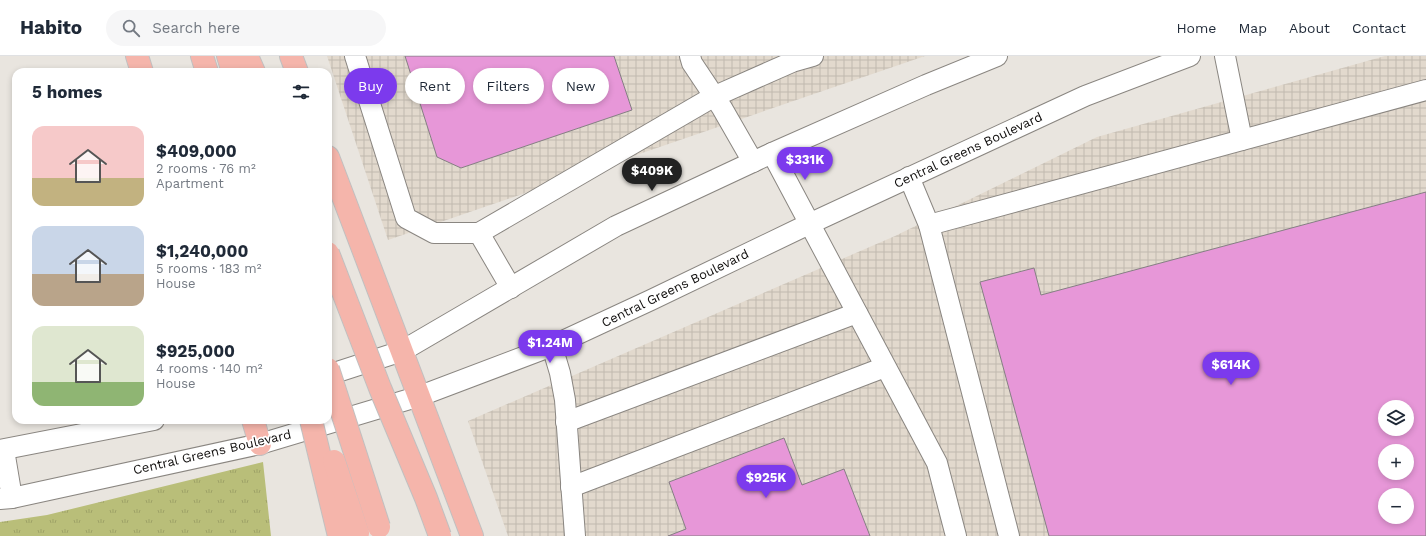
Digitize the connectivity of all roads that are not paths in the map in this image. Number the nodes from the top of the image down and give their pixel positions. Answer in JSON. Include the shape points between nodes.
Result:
{"nodes":[{"id":1,"x":137,"y":56,"type":"edge"},
{"id":2,"x":202,"y":56,"type":"edge"},
{"id":3,"x":228,"y":56,"type":"edge"},
{"id":4,"x":247,"y":56,"type":"edge"},
{"id":5,"x":291,"y":56,"type":"edge"},
{"id":6,"x":355,"y":56,"type":"edge"},
{"id":7,"x":690,"y":56,"type":"edge"},
{"id":8,"x":813,"y":56,"type":"edge"},
{"id":9,"x":997,"y":56,"type":"edge"},
{"id":10,"x":1190,"y":56,"type":"edge"},
{"id":11,"x":1225,"y":56,"type":"edge"},
{"id":12,"x":141,"y":68,"type":"edge"},
{"id":13,"x":206,"y":68,"type":"edge"},
{"id":14,"x":232,"y":68,"type":"edge"},
{"id":15,"x":252,"y":68,"type":"edge"},
{"id":16,"x":296,"y":68,"type":"edge"},
{"id":17,"x":1426,"y":90,"type":"edge"},
{"id":18,"x":714,"y":97,"type":"junction"},
{"id":19,"x":1242,"y":140,"type":"junction"},
{"id":20,"x":772,"y":153,"type":"junction"},
{"id":21,"x":753,"y":162,"type":"junction"},
{"id":22,"x":332,"y":167,"type":"edge"},
{"id":23,"x":909,"y":177,"type":"junction"},
{"id":24,"x":809,"y":224,"type":"junction"},
{"id":25,"x":929,"y":225,"type":"junction"},
{"id":26,"x":479,"y":233,"type":"junction"},
{"id":27,"x":332,"y":263,"type":"edge"},
{"id":28,"x":511,"y":288,"type":"junction"},
{"id":29,"x":857,"y":313,"type":"junction"},
{"id":30,"x":552,"y":346,"type":"junction"},
{"id":31,"x":402,"y":351,"type":"junction"},
{"id":32,"x":886,"y":367,"type":"junction"},
{"id":33,"x":332,"y":374,"type":"edge"},
{"id":34,"x":332,"y":381,"type":"edge"},
{"id":35,"x":420,"y":396,"type":"junction"},
{"id":36,"x":332,"y":422,"type":"edge"},
{"id":37,"x":566,"y":422,"type":"junction"},
{"id":38,"x":134,"y":424,"type":"edge"},
{"id":39,"x":254,"y":424,"type":"edge"},
{"id":40,"x":312,"y":424,"type":"edge"},
{"id":41,"x":322,"y":424,"type":"edge"},
{"id":42,"x":327,"y":424,"type":"edge"},
{"id":43,"x":260,"y":444,"type":"junction"},
{"id":44,"x":2,"y":450,"type":"edge"},
{"id":45,"x":571,"y":487,"type":"junction"},
{"id":46,"x":6,"y":498,"type":"edge"},
{"id":47,"x":380,"y":531,"type":"edge"},
{"id":48,"x":352,"y":535,"type":"edge"},
{"id":49,"x":440,"y":536,"type":"edge"},
{"id":50,"x":472,"y":536,"type":"edge"},
{"id":51,"x":575,"y":536,"type":"edge"},
{"id":52,"x":956,"y":536,"type":"edge"},
{"id":53,"x":1009,"y":536,"type":"edge"}],
"edges":[{"from":1,"to":12,"type":"highway"},
{"from":2,"to":13,"type":"highway"},
{"from":3,"to":14,"type":"highway"},
{"from":4,"to":15,"type":"highway"},
{"from":5,"to":16,"type":"highway"},
{"from":6,"to":26,"type":"street","via":[[406,218],[434,233]]},
{"from":7,"to":18,"type":"street"},
{"from":8,"to":18,"type":"street","via":[[792,62]]},
{"from":9,"to":20,"type":"street"},
{"from":10,"to":23,"type":"street","name":"Central Greens Boulevard","via":[[1085,96]]},
{"from":11,"to":19,"type":"street"},
{"from":17,"to":19,"type":"street"},
{"from":18,"to":21,"type":"street"},
{"from":18,"to":26,"type":"street"},
{"from":19,"to":25,"type":"street"},
{"from":20,"to":21,"type":"street"},
{"from":20,"to":24,"type":"street"},
{"from":21,"to":28,"type":"street","via":[[616,226]]},
{"from":22,"to":31,"type":"highway"},
{"from":23,"to":24,"type":"street","name":"Central Greens Boulevard"},
{"from":23,"to":25,"type":"street"},
{"from":24,"to":29,"type":"street"},
{"from":24,"to":30,"type":"street","name":"Central Greens Boulevard"},
{"from":25,"to":53,"type":"street"},
{"from":26,"to":28,"type":"street"},
{"from":27,"to":49,"type":"highway","bridge":true},
{"from":28,"to":31,"type":"street"},
{"from":29,"to":32,"type":"street"},
{"from":29,"to":37,"type":"street"},
{"from":30,"to":35,"type":"street","name":"Central Greens Boulevard"},
{"from":30,"to":37,"type":"street","via":[[565,400]]},
{"from":31,"to":33,"type":"street"},
{"from":31,"to":35,"type":"highway"},
{"from":32,"to":45,"type":"street"},
{"from":32,"to":52,"type":"street","via":[[937,463]]},
{"from":34,"to":47,"type":"highway","bridge":true},
{"from":35,"to":36,"type":"street","name":"Central Greens Boulevard"},
{"from":35,"to":50,"type":"highway"},
{"from":37,"to":45,"type":"street"},
{"from":38,"to":44,"type":"street"},
{"from":39,"to":43,"type":"highway"},
{"from":40,"to":48,"type":"highway","bridge":true},
{"from":41,"to":48,"type":"highway","bridge":true},
{"from":42,"to":43,"type":"street","name":"Central Greens Boulevard"},
{"from":43,"to":46,"type":"street","name":"Central Greens Boulevard"},
{"from":44,"to":46,"type":"street"},
{"from":45,"to":51,"type":"street"}]}
